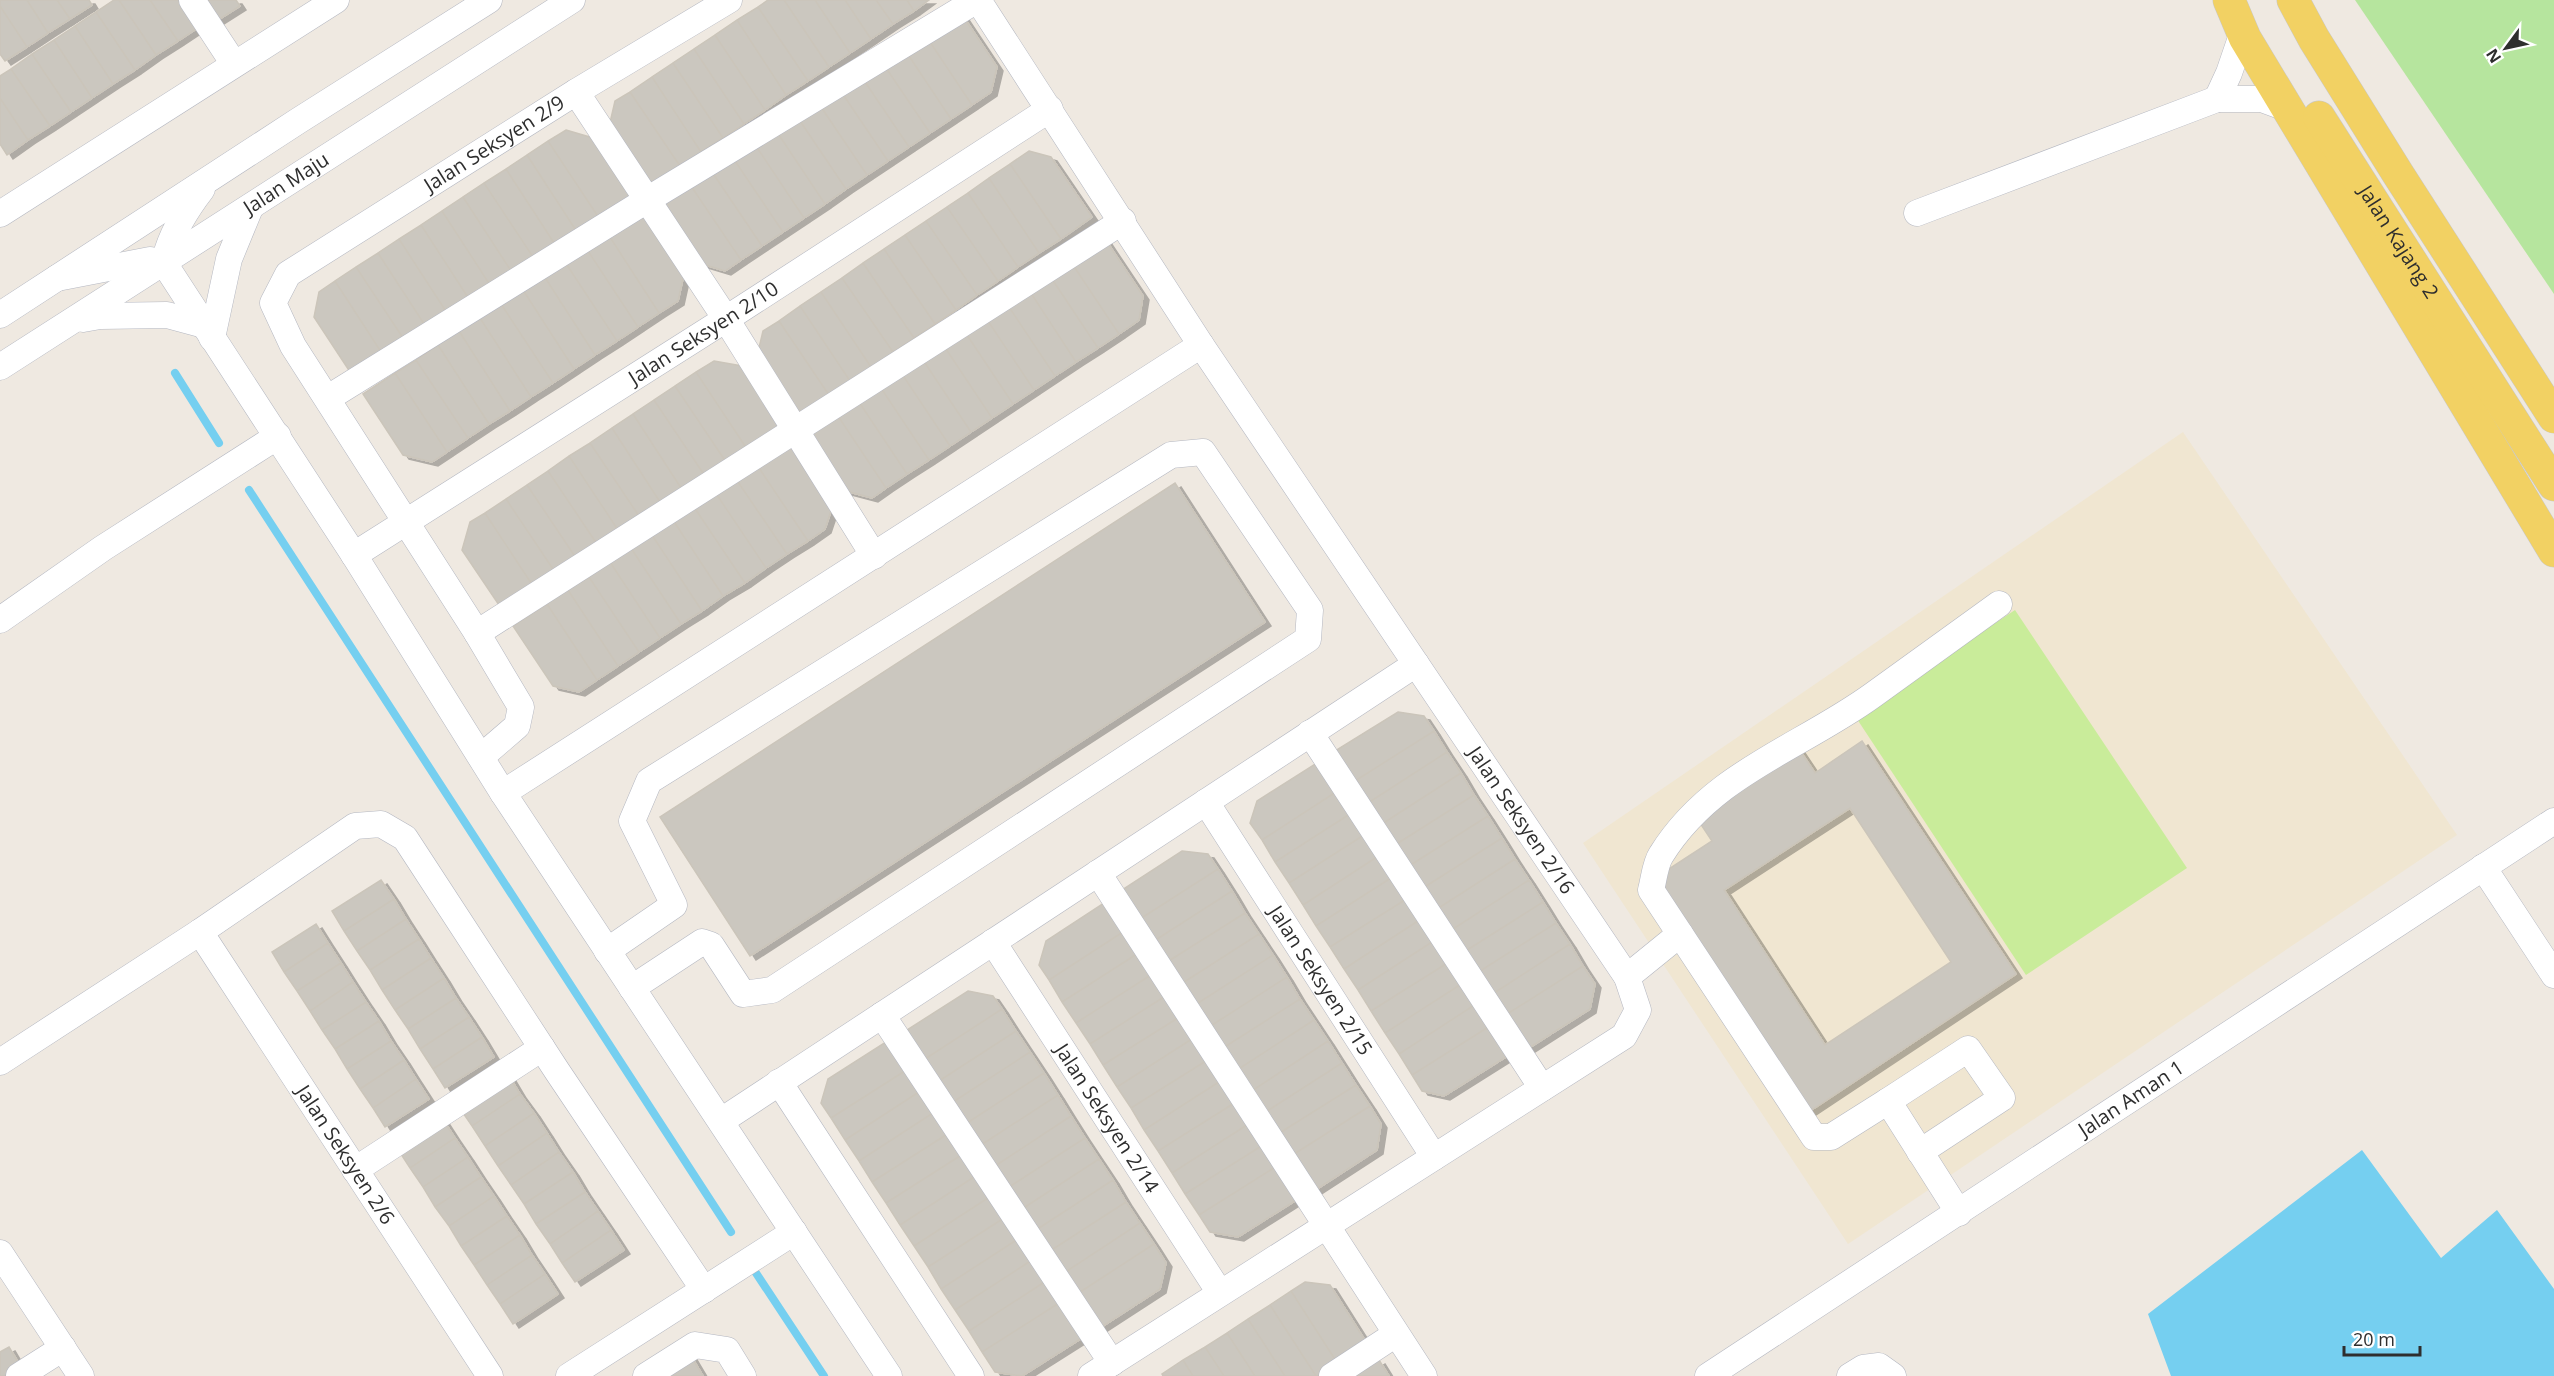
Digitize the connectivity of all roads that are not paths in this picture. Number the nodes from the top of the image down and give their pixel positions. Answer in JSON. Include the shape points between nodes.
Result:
{"nodes":[{"id":1,"x":192,"y":0,"type":"edge"},
{"id":2,"x":336,"y":0,"type":"edge"},
{"id":3,"x":489,"y":0,"type":"edge"},
{"id":4,"x":572,"y":0,"type":"edge"},
{"id":5,"x":729,"y":0,"type":"edge"},
{"id":6,"x":978,"y":0,"type":"edge"},
{"id":7,"x":2229,"y":0,"type":"edge"},
{"id":8,"x":2243,"y":0,"type":"edge"},
{"id":9,"x":2293,"y":0,"type":"edge"},
{"id":10,"x":2303,"y":0,"type":"edge"},
{"id":11,"x":2243,"y":32,"type":"junction"},
{"id":12,"x":234,"y":64,"type":"junction"},
{"id":13,"x":576,"y":92,"type":"junction"},
{"id":14,"x":2217,"y":99,"type":"junction"},
{"id":15,"x":1050,"y":109,"type":"junction"},
{"id":16,"x":2289,"y":110,"type":"junction"},
{"id":17,"x":211,"y":178,"type":"junction"},
{"id":18,"x":647,"y":200,"type":"junction"},
{"id":19,"x":250,"y":208,"type":"junction"},
{"id":20,"x":1917,"y":213,"type":"dead end"},
{"id":21,"x":0,"y":214,"type":"edge"},
{"id":22,"x":1123,"y":221,"type":"junction"},
{"id":23,"x":164,"y":263,"type":"junction"},
{"id":24,"x":57,"y":278,"type":"junction"},
{"id":25,"x":0,"y":315,"type":"edge"},
{"id":26,"x":726,"y":319,"type":"junction"},
{"id":27,"x":74,"y":321,"type":"junction"},
{"id":28,"x":208,"y":332,"type":"junction"},
{"id":29,"x":1201,"y":345,"type":"junction"},
{"id":30,"x":0,"y":367,"type":"edge"},
{"id":31,"x":2554,"y":384,"type":"edge"},
{"id":32,"x":328,"y":398,"type":"junction"},
{"id":33,"x":2554,"y":417,"type":"edge"},
{"id":34,"x":796,"y":428,"type":"junction"},
{"id":35,"x":278,"y":436,"type":"junction"},
{"id":36,"x":2549,"y":477,"type":"edge"},
{"id":37,"x":406,"y":522,"type":"junction"},
{"id":38,"x":2554,"y":551,"type":"edge"},
{"id":39,"x":354,"y":555,"type":"junction"},
{"id":40,"x":874,"y":556,"type":"junction"},
{"id":41,"x":1999,"y":604,"type":"dead end"},
{"id":42,"x":0,"y":620,"type":"edge"},
{"id":43,"x":477,"y":633,"type":"junction"},
{"id":44,"x":1416,"y":664,"type":"junction"},
{"id":45,"x":1310,"y":734,"type":"junction"},
{"id":46,"x":481,"y":757,"type":"junction"},
{"id":47,"x":503,"y":793,"type":"junction"},
{"id":48,"x":1206,"y":802,"type":"junction"},
{"id":49,"x":2554,"y":821,"type":"edge"},
{"id":50,"x":2484,"y":867,"type":"junction"},
{"id":51,"x":1098,"y":873,"type":"junction"},
{"id":52,"x":200,"y":932,"type":"junction"},
{"id":53,"x":1680,"y":934,"type":"junction"},
{"id":54,"x":993,"y":942,"type":"junction"},
{"id":55,"x":607,"y":951,"type":"junction"},
{"id":56,"x":2554,"y":975,"type":"edge"},
{"id":57,"x":1627,"y":977,"type":"junction"},
{"id":58,"x":632,"y":988,"type":"junction"},
{"id":59,"x":882,"y":1015,"type":"junction"},
{"id":60,"x":542,"y":1048,"type":"junction"},
{"id":61,"x":0,"y":1062,"type":"edge"},
{"id":62,"x":779,"y":1082,"type":"junction"},
{"id":63,"x":1542,"y":1088,"type":"junction"},
{"id":64,"x":1888,"y":1101,"type":"junction"},
{"id":65,"x":721,"y":1121,"type":"junction"},
{"id":66,"x":1920,"y":1152,"type":"junction"},
{"id":67,"x":1434,"y":1157,"type":"junction"},
{"id":68,"x":355,"y":1170,"type":"junction"},
{"id":69,"x":1959,"y":1213,"type":"junction"},
{"id":70,"x":1326,"y":1226,"type":"junction"},
{"id":71,"x":794,"y":1232,"type":"junction"},
{"id":72,"x":0,"y":1253,"type":"edge"},
{"id":73,"x":704,"y":1290,"type":"junction"},
{"id":74,"x":1220,"y":1293,"type":"junction"},
{"id":75,"x":1396,"y":1334,"type":"junction"},
{"id":76,"x":63,"y":1348,"type":"junction"},
{"id":77,"x":1102,"y":1369,"type":"edge"},
{"id":78,"x":19,"y":1376,"type":"edge"},
{"id":79,"x":81,"y":1376,"type":"edge"},
{"id":80,"x":490,"y":1376,"type":"edge"},
{"id":81,"x":569,"y":1376,"type":"edge"},
{"id":82,"x":646,"y":1376,"type":"edge"},
{"id":83,"x":743,"y":1376,"type":"edge"},
{"id":84,"x":889,"y":1376,"type":"edge"},
{"id":85,"x":971,"y":1376,"type":"edge"},
{"id":86,"x":1332,"y":1376,"type":"edge"},
{"id":87,"x":1424,"y":1376,"type":"edge"},
{"id":88,"x":1708,"y":1376,"type":"edge"},
{"id":89,"x":1850,"y":1376,"type":"edge"},
{"id":90,"x":1893,"y":1376,"type":"edge"}],
"edges":[{"from":1,"to":12,"type":"street"},
{"from":2,"to":12,"type":"street"},
{"from":3,"to":17,"type":"street"},
{"from":4,"to":19,"type":"street","name":"Jalan Maju"},
{"from":5,"to":13,"type":"street","name":"Jalan Seksyen 2/9"},
{"from":6,"to":15,"type":"street","name":"Jalan Seksyen 2/16"},
{"from":6,"to":18,"type":"street"},
{"from":7,"to":11,"type":"main road"},
{"from":8,"to":36,"type":"main road","name":"Jalan Kajang 2"},
{"from":9,"to":33,"type":"main road","name":"Jalan Kajang 2","via":[[2398,174]]},
{"from":10,"to":31,"type":"main road"},
{"from":11,"to":14,"type":"street"},
{"from":11,"to":16,"type":"main road"},
{"from":12,"to":21,"type":"street"},
{"from":13,"to":18,"type":"street"},
{"from":13,"to":32,"type":"street","name":"Jalan Seksyen 2/9","via":[[288,274],[273,303],[293,346]]},
{"from":14,"to":16,"type":"street","via":[[2262,99]]},
{"from":14,"to":20,"type":"street"},
{"from":15,"to":22,"type":"street","name":"Jalan Seksyen 2/16"},
{"from":15,"to":26,"type":"street","name":"Jalan Seksyen 2/10"},
{"from":16,"to":38,"type":"main road"},
{"from":17,"to":23,"type":"street","via":[[187,209]]},
{"from":17,"to":24,"type":"street"},
{"from":18,"to":26,"type":"street"},
{"from":18,"to":32,"type":"street"},
{"from":19,"to":23,"type":"street","name":"Jalan Maju"},
{"from":19,"to":28,"type":"street","via":[[229,259]]},
{"from":22,"to":29,"type":"street","name":"Jalan Seksyen 2/16"},
{"from":22,"to":34,"type":"street"},
{"from":23,"to":24,"type":"street","via":[[150,260]]},
{"from":23,"to":27,"type":"street","name":"Jalan Maju"},
{"from":23,"to":28,"type":"street"},
{"from":24,"to":25,"type":"street"},
{"from":26,"to":34,"type":"street"},
{"from":26,"to":37,"type":"street","name":"Jalan Seksyen 2/10"},
{"from":27,"to":28,"type":"street","via":[[100,316],[167,315]]},
{"from":27,"to":30,"type":"street","name":"Jalan Maju"},
{"from":28,"to":35,"type":"street"},
{"from":29,"to":40,"type":"street"},
{"from":29,"to":44,"type":"street","name":"Jalan Seksyen 2/16"},
{"from":32,"to":37,"type":"street"},
{"from":34,"to":40,"type":"street"},
{"from":34,"to":43,"type":"street"},
{"from":35,"to":39,"type":"street"},
{"from":35,"to":42,"type":"street"},
{"from":37,"to":39,"type":"street","name":"Jalan Seksyen 2/10"},
{"from":37,"to":43,"type":"street"},
{"from":39,"to":46,"type":"street"},
{"from":40,"to":47,"type":"street"},
{"from":41,"to":53,"type":"street","via":[[1874,695],[1770,755],[1713,795],[1659,857],[1651,890]]},
{"from":43,"to":46,"type":"street","via":[[521,707],[517,726]]},
{"from":44,"to":45,"type":"street"},
{"from":44,"to":57,"type":"street","name":"Jalan Seksyen 2/16"},
{"from":45,"to":48,"type":"street"},
{"from":45,"to":63,"type":"street"},
{"from":46,"to":47,"type":"street"},
{"from":47,"to":55,"type":"street"},
{"from":48,"to":51,"type":"street"},
{"from":48,"to":67,"type":"street","name":"Jalan Seksyen 2/15"},
{"from":49,"to":50,"type":"street","name":"Jalan Aman 1"},
{"from":50,"to":56,"type":"street"},
{"from":50,"to":69,"type":"street","name":"Jalan Aman 1"},
{"from":51,"to":54,"type":"street"},
{"from":51,"to":70,"type":"street"},
{"from":52,"to":60,"type":"street","via":[[355,826],[381,824],[405,838]]},
{"from":52,"to":61,"type":"street"},
{"from":52,"to":68,"type":"street","name":"Jalan Seksyen 2/6"},
{"from":53,"to":57,"type":"street"},
{"from":53,"to":64,"type":"street","via":[[1814,1137],[1831,1137]]},
{"from":54,"to":59,"type":"street"},
{"from":54,"to":74,"type":"street","name":"Jalan Seksyen 2/14"},
{"from":55,"to":58,"type":"street"},
{"from":55,"to":58,"type":"street","via":[[674,905],[632,821],[649,781],[1171,455],[1203,452],[1310,610],[1308,639],[772,990],[743,994],[711,945],[702,942]]},
{"from":57,"to":63,"type":"street","name":"Jalan Seksyen 2/16","via":[[1638,1010],[1624,1036]]},
{"from":58,"to":65,"type":"street"},
{"from":59,"to":62,"type":"street"},
{"from":59,"to":77,"type":"street"},
{"from":60,"to":68,"type":"street"},
{"from":60,"to":73,"type":"street"},
{"from":62,"to":65,"type":"street"},
{"from":62,"to":85,"type":"street"},
{"from":63,"to":67,"type":"street","name":"Jalan Seksyen 2/16"},
{"from":64,"to":66,"type":"street"},
{"from":64,"to":66,"type":"street","via":[[1968,1049],[2002,1098]]},
{"from":65,"to":71,"type":"street"},
{"from":66,"to":69,"type":"street"},
{"from":67,"to":70,"type":"street","name":"Jalan Seksyen 2/16"},
{"from":68,"to":80,"type":"street","name":"Jalan Seksyen 2/6"},
{"from":69,"to":88,"type":"street","name":"Jalan Aman 1"},
{"from":70,"to":74,"type":"street","name":"Jalan Seksyen 2/16"},
{"from":70,"to":75,"type":"street"},
{"from":71,"to":73,"type":"street"},
{"from":71,"to":84,"type":"street"},
{"from":72,"to":76,"type":"street"},
{"from":73,"to":81,"type":"street"},
{"from":74,"to":77,"type":"street","name":"Jalan Seksyen 2/16"},
{"from":75,"to":86,"type":"street"},
{"from":75,"to":87,"type":"street"},
{"from":76,"to":78,"type":"street"},
{"from":76,"to":79,"type":"street"},
{"from":82,"to":83,"type":"street","via":[[695,1345],[727,1350]]},
{"from":89,"to":90,"type":"street","via":[[1863,1368],[1879,1366]]}]}
